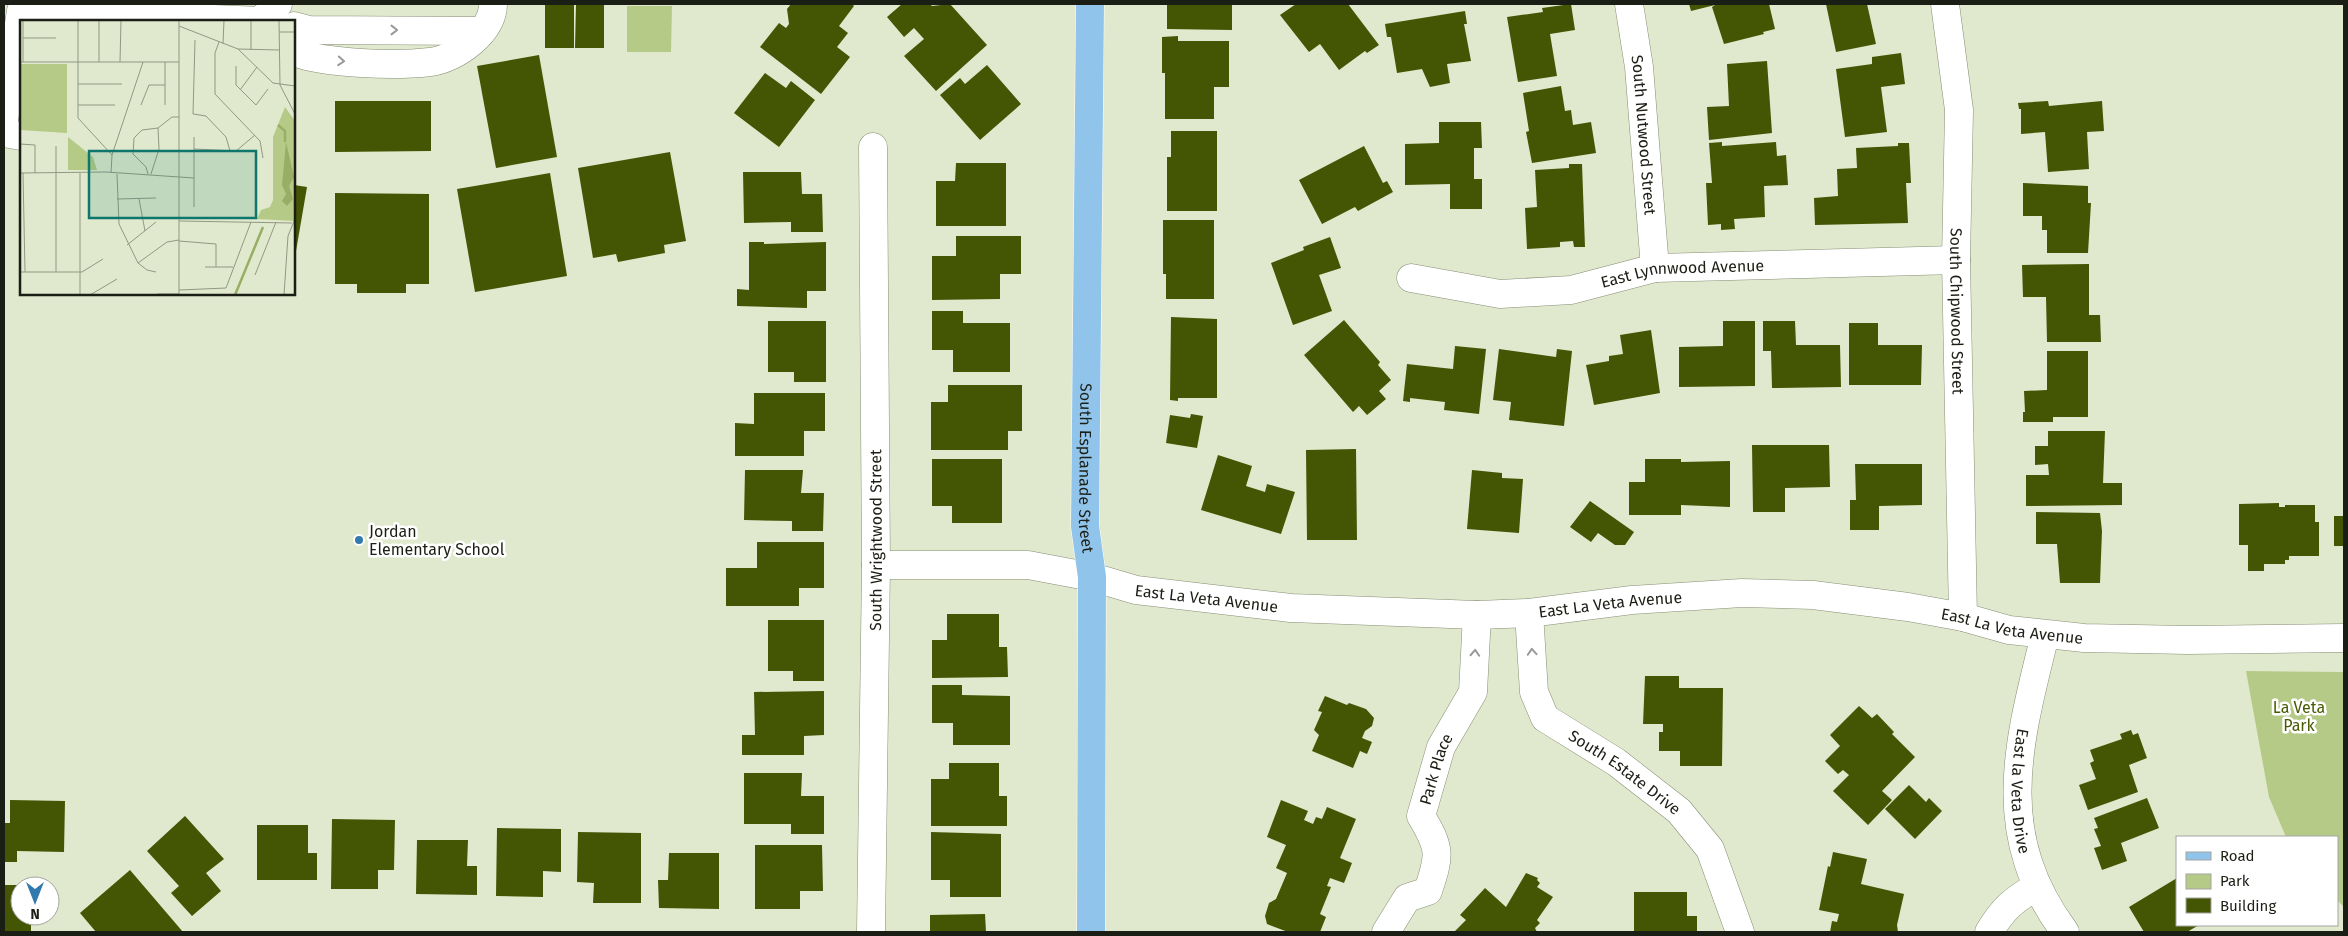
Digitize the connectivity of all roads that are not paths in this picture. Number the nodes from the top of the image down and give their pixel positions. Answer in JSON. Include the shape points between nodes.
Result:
{"nodes":[{"id":1,"x":279,"y":4,"type":"edge"},
{"id":2,"x":493,"y":4,"type":"edge"},
{"id":3,"x":1090,"y":4,"type":"edge"},
{"id":4,"x":1629,"y":4,"type":"edge"},
{"id":5,"x":1945,"y":4,"type":"edge"},
{"id":6,"x":90,"y":17,"type":"edge"},
{"id":7,"x":218,"y":20,"type":"edge"},
{"id":8,"x":261,"y":20,"type":"edge"},
{"id":9,"x":278,"y":20,"type":"edge"},
{"id":10,"x":287,"y":20,"type":"edge"},
{"id":11,"x":295,"y":26,"type":"edge"},
{"id":12,"x":482,"y":31,"type":"junction"},
{"id":13,"x":295,"y":52,"type":"edge"},
{"id":14,"x":4,"y":120,"type":"edge"},
{"id":15,"x":4,"y":134,"type":"edge"},
{"id":16,"x":20,"y":136,"type":"edge"},
{"id":17,"x":873,"y":147,"type":"dead end"},
{"id":18,"x":1956,"y":260,"type":"junction"},
{"id":19,"x":1655,"y":268,"type":"junction"},
{"id":20,"x":1411,"y":278,"type":"dead end"},
{"id":21,"x":876,"y":564,"type":"junction"},
{"id":22,"x":1092,"y":578,"type":"junction"},
{"id":23,"x":1529,"y":613,"type":"junction"},
{"id":24,"x":1477,"y":615,"type":"junction"},
{"id":25,"x":1963,"y":617,"type":"junction"},
{"id":26,"x":2045,"y":635,"type":"junction"},
{"id":27,"x":2344,"y":638,"type":"edge"},
{"id":28,"x":2036,"y":887,"type":"junction"},
{"id":29,"x":871,"y":932,"type":"edge"},
{"id":30,"x":1091,"y":932,"type":"edge"},
{"id":31,"x":1386,"y":932,"type":"edge"},
{"id":32,"x":1740,"y":932,"type":"edge"},
{"id":33,"x":1989,"y":932,"type":"edge"},
{"id":34,"x":2065,"y":932,"type":"edge"}],
"edges":[{"from":1,"to":8,"type":"street"},
{"from":1,"to":9,"type":"street"},
{"from":1,"to":10,"type":"street"},
{"from":2,"to":12,"type":"street"},
{"from":3,"to":22,"type":"main road","name":"South Esplanade Street","via":[[1085,526]]},
{"from":4,"to":19,"type":"street","name":"South Nutwood Street","via":[[1639,67]]},
{"from":5,"to":18,"type":"street","name":"South Chipwood Street","via":[[1959,110]]},
{"from":6,"to":7,"type":"street"},
{"from":6,"to":14,"type":"street","via":[[21,11]]},
{"from":11,"to":12,"type":"street","one_way":true,"via":[[310,30]]},
{"from":13,"to":12,"type":"street","one_way":true,"via":[[338,61],[432,62],[452,56],[470,45]]},
{"from":15,"to":16,"type":"street"},
{"from":17,"to":21,"type":"street","name":"South Wrightwood Street"},
{"from":18,"to":19,"type":"street","name":"East Lynnwood Avenue"},
{"from":18,"to":25,"type":"street","name":"South Chipwood Street"},
{"from":19,"to":20,"type":"street","name":"East Lynnwood Avenue","via":[[1571,290],[1508,294]]},
{"from":21,"to":22,"type":"street","name":"East La Veta Avenue","via":[[1028,565]]},
{"from":21,"to":29,"type":"street","name":"South Wrightwood Street"},
{"from":22,"to":24,"type":"street","name":"East La Veta Avenue","via":[[1136,590],[1291,608]]},
{"from":22,"to":30,"type":"main road","name":"South Esplanade Street"},
{"from":23,"to":24,"type":"street","name":"East La Veta Avenue"},
{"from":23,"to":25,"type":"street","name":"East La Veta Avenue","via":[[1632,600],[1742,593],[1813,595]]},
{"from":32,"to":23,"type":"street","name":"South Estate Drive","one_way":true,"via":[[1710,849],[1679,811],[1616,762],[1545,718],[1534,692]]},
{"from":31,"to":24,"type":"street","name":"Park Place","one_way":true,"via":[[1407,898],[1428,891],[1437,863],[1435,839],[1421,816],[1441,747],[1473,692]]},
{"from":25,"to":26,"type":"street","name":"East La Veta Avenue","via":[[2009,630]]},
{"from":26,"to":27,"type":"street","name":"East La Veta Avenue","via":[[2179,640]]},
{"from":26,"to":28,"type":"street","name":"East la Veta Drive","via":[[2019,752],[2017,810],[2023,851]]},
{"from":28,"to":33,"type":"street","via":[[2012,901]]},
{"from":28,"to":34,"type":"street","name":"East la Veta Drive"}]}
